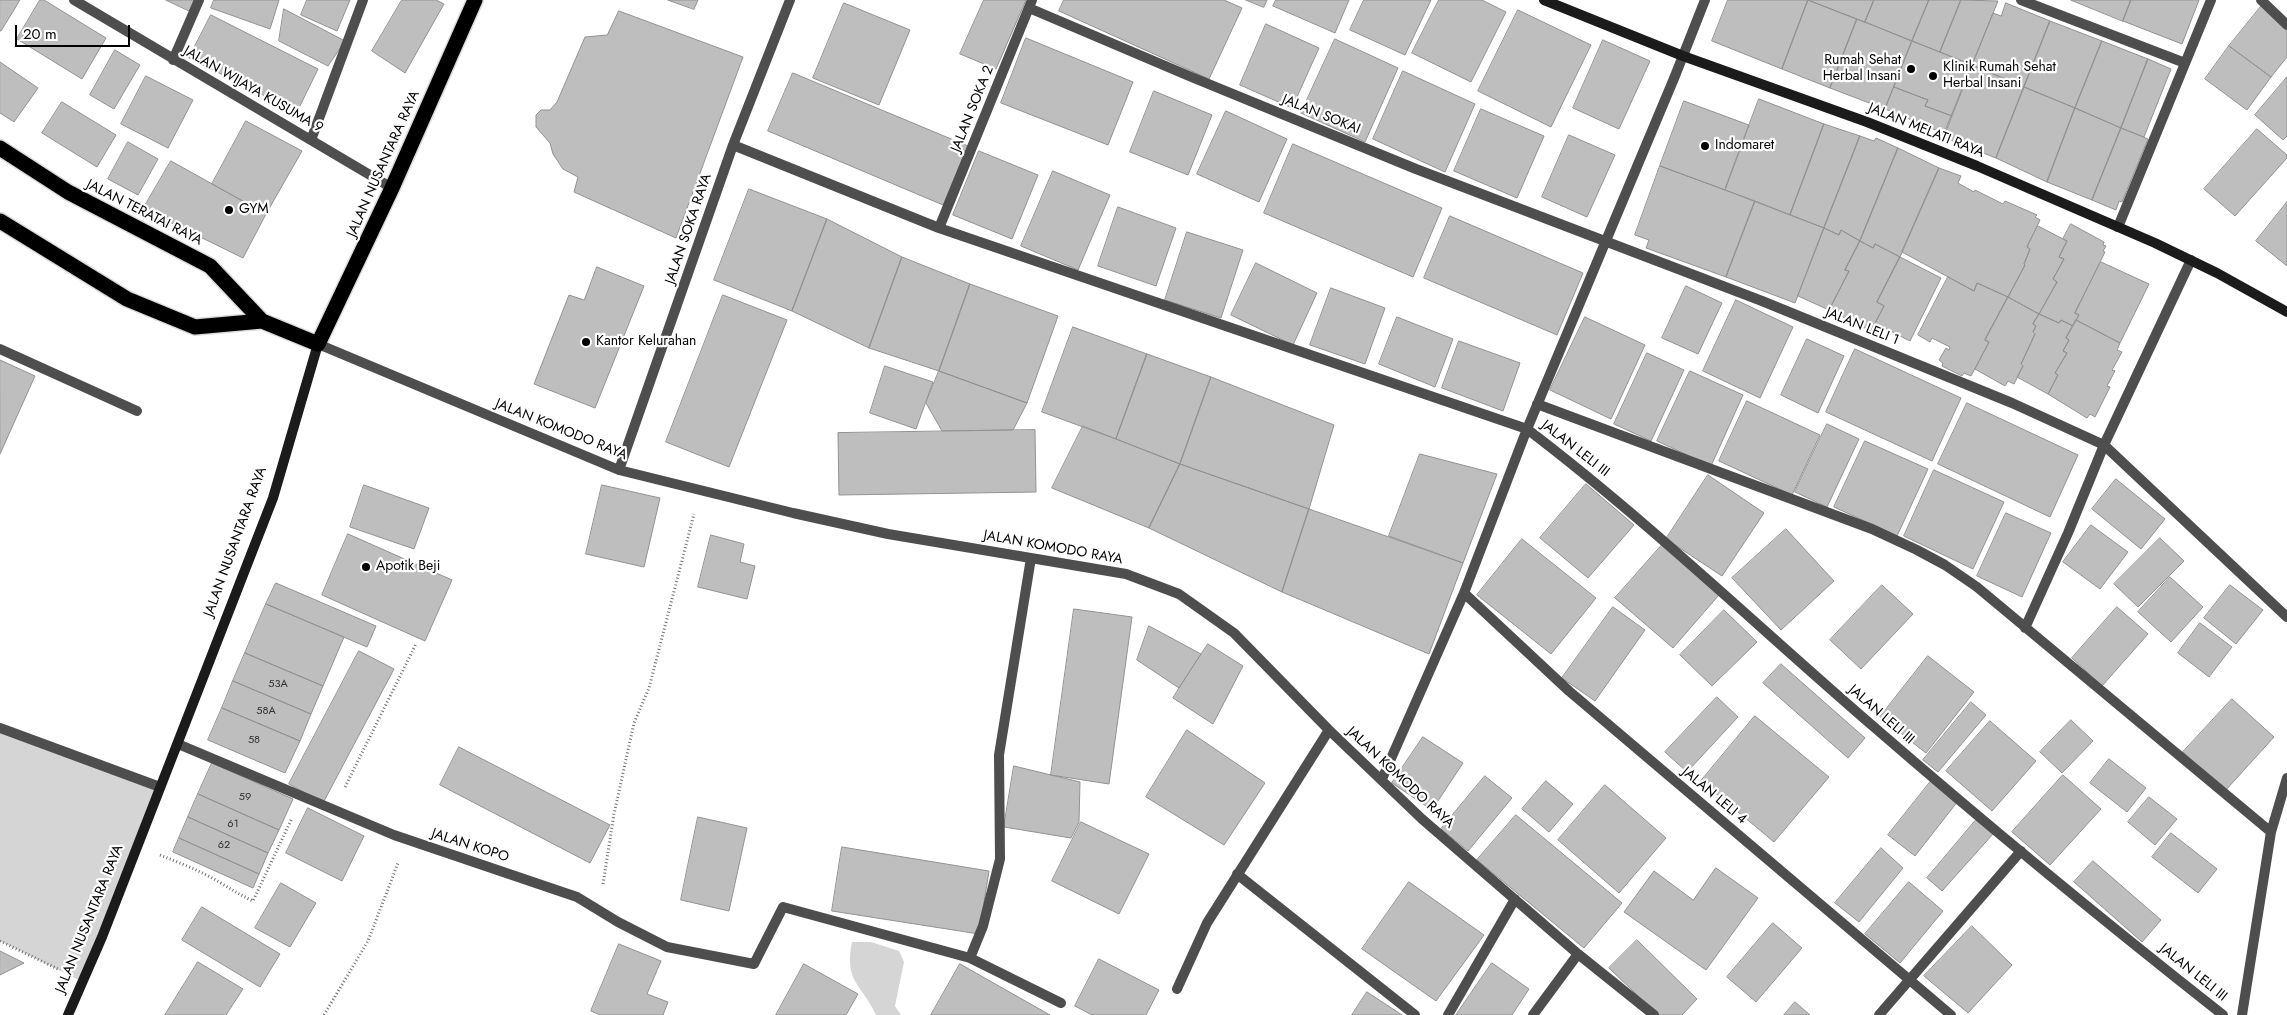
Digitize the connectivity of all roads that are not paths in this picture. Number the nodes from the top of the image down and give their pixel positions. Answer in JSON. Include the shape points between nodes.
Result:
{"nodes":[{"id":1,"x":74,"y":0,"type":"edge"},
{"id":2,"x":199,"y":0,"type":"edge"},
{"id":3,"x":363,"y":0,"type":"edge"},
{"id":4,"x":474,"y":0,"type":"edge"},
{"id":5,"x":790,"y":0,"type":"edge"},
{"id":6,"x":1544,"y":0,"type":"edge"},
{"id":7,"x":1705,"y":0,"type":"edge"},
{"id":8,"x":2021,"y":0,"type":"edge"},
{"id":9,"x":2211,"y":0,"type":"edge"},
{"id":10,"x":2261,"y":0,"type":"edge"},
{"id":11,"x":1030,"y":4,"type":"edge"},
{"id":12,"x":2048,"y":5,"type":"edge"},
{"id":13,"x":2287,"y":25,"type":"edge"},
{"id":14,"x":1683,"y":56,"type":"junction"},
{"id":15,"x":173,"y":60,"type":"junction"},
{"id":16,"x":2185,"y":63,"type":"junction"},
{"id":17,"x":311,"y":140,"type":"junction"},
{"id":18,"x":733,"y":145,"type":"junction"},
{"id":19,"x":0,"y":148,"type":"edge"},
{"id":20,"x":392,"y":188,"type":"junction"},
{"id":21,"x":0,"y":221,"type":"edge"},
{"id":22,"x":2118,"y":227,"type":"junction"},
{"id":23,"x":939,"y":228,"type":"junction"},
{"id":24,"x":1606,"y":241,"type":"junction"},
{"id":25,"x":2191,"y":260,"type":"junction"},
{"id":26,"x":2287,"y":312,"type":"edge"},
{"id":27,"x":262,"y":321,"type":"junction"},
{"id":28,"x":318,"y":344,"type":"junction"},
{"id":29,"x":0,"y":349,"type":"edge"},
{"id":30,"x":1537,"y":404,"type":"junction"},
{"id":31,"x":137,"y":411,"type":"dead end"},
{"id":32,"x":1527,"y":429,"type":"junction"},
{"id":33,"x":2104,"y":445,"type":"junction"},
{"id":34,"x":619,"y":470,"type":"junction"},
{"id":35,"x":1031,"y":558,"type":"junction"},
{"id":36,"x":1464,"y":593,"type":"junction"},
{"id":37,"x":2287,"y":617,"type":"edge"},
{"id":38,"x":2024,"y":628,"type":"junction"},
{"id":39,"x":0,"y":728,"type":"edge"},
{"id":40,"x":1329,"y":730,"type":"junction"},
{"id":41,"x":178,"y":744,"type":"junction"},
{"id":42,"x":2287,"y":778,"type":"edge"},
{"id":43,"x":1382,"y":779,"type":"junction"},
{"id":44,"x":160,"y":787,"type":"junction"},
{"id":45,"x":2271,"y":832,"type":"junction"},
{"id":46,"x":2021,"y":851,"type":"junction"},
{"id":47,"x":1237,"y":874,"type":"junction"},
{"id":48,"x":1515,"y":899,"type":"junction"},
{"id":49,"x":1578,"y":954,"type":"junction"},
{"id":50,"x":970,"y":958,"type":"junction"},
{"id":51,"x":1910,"y":979,"type":"junction"},
{"id":52,"x":1177,"y":989,"type":"dead end"},
{"id":53,"x":1061,"y":1003,"type":"dead end"},
{"id":54,"x":68,"y":1015,"type":"edge"},
{"id":55,"x":1415,"y":1015,"type":"edge"},
{"id":56,"x":1448,"y":1015,"type":"edge"},
{"id":57,"x":1533,"y":1015,"type":"edge"},
{"id":58,"x":1654,"y":1015,"type":"edge"},
{"id":59,"x":1879,"y":1015,"type":"edge"},
{"id":60,"x":1951,"y":1015,"type":"edge"},
{"id":61,"x":2224,"y":1015,"type":"edge"},
{"id":62,"x":2242,"y":1015,"type":"edge"}],
"edges":[{"from":1,"to":15,"type":"street","name":"JALAN WIJAYA KUSUMA 9"},
{"from":2,"to":15,"type":"street"},
{"from":3,"to":17,"type":"street"},
{"from":4,"to":20,"type":"highway","name":"JALAN NUSANTARA RAYA"},
{"from":5,"to":18,"type":"street","name":"JALAN SOKA RAYA"},
{"from":6,"to":14,"type":"street","name":"JALAN MELATI RAYA"},
{"from":7,"to":14,"type":"street"},
{"from":8,"to":12,"type":"street"},
{"from":9,"to":16,"type":"street"},
{"from":10,"to":13,"type":"street"},
{"from":11,"to":23,"type":"street","name":"JALAN SOKA 2"},
{"from":11,"to":24,"type":"street","name":"JALAN SOKAI","via":[[1188,76],[1416,169]]},
{"from":12,"to":16,"type":"street"},
{"from":14,"to":22,"type":"street","name":"JALAN MELATI RAYA","via":[[1906,137]]},
{"from":14,"to":24,"type":"street"},
{"from":15,"to":17,"type":"street","name":"JALAN WIJAYA KUSUMA 9"},
{"from":16,"to":22,"type":"street"},
{"from":17,"to":20,"type":"street","name":"JALAN WIJAYA KUSUMA 9"},
{"from":18,"to":23,"type":"street","name":"JALAN LELI III"},
{"from":18,"to":34,"type":"street","name":"JALAN SOKA RAYA"},
{"from":19,"to":27,"type":"highway","name":"JALAN TERATAI RAYA","via":[[68,192],[210,266]]},
{"from":20,"to":28,"type":"highway","name":"JALAN NUSANTARA RAYA"},
{"from":21,"to":27,"type":"highway","name":"JALAN TERATAI RAYA","via":[[127,299],[195,327]]},
{"from":22,"to":25,"type":"street","name":"JALAN MELATI RAYA"},
{"from":23,"to":32,"type":"street","name":"JALAN LELI III"},
{"from":24,"to":30,"type":"street"},
{"from":24,"to":33,"type":"street","name":"JALAN LELI 1","via":[[2012,403]]},
{"from":25,"to":26,"type":"street","name":"JALAN MELATI RAYA"},
{"from":25,"to":33,"type":"street"},
{"from":27,"to":28,"type":"highway","name":"JALAN TERATAI RAYA"},
{"from":28,"to":34,"type":"street","name":"JALAN KOMODO RAYA"},
{"from":28,"to":41,"type":"street","name":"JALAN NUSANTARA RAYA","via":[[273,498]]},
{"from":29,"to":31,"type":"street"},
{"from":30,"to":32,"type":"street"},
{"from":30,"to":38,"type":"street","via":[[1872,529],[1945,565],[1978,588]]},
{"from":32,"to":36,"type":"street"},
{"from":32,"to":46,"type":"street","name":"JALAN LELI III","via":[[1684,557],[1874,727]]},
{"from":33,"to":37,"type":"street","name":"JALAN LELI 1"},
{"from":33,"to":38,"type":"street"},
{"from":34,"to":35,"type":"street","name":"JALAN KOMODO RAYA","via":[[888,534]]},
{"from":35,"to":40,"type":"street","name":"JALAN KOMODO RAYA","via":[[1126,574],[1178,594],[1234,633]]},
{"from":35,"to":50,"type":"street","via":[[999,755],[1000,859],[983,926]]},
{"from":36,"to":43,"type":"street"},
{"from":36,"to":51,"type":"street","name":"JALAN LELI 4","via":[[1569,691]]},
{"from":38,"to":45,"type":"street"},
{"from":39,"to":44,"type":"street"},
{"from":40,"to":43,"type":"street","name":"JALAN KOMODO RAYA"},
{"from":40,"to":47,"type":"street"},
{"from":41,"to":44,"type":"street","name":"JALAN NUSANTARA RAYA"},
{"from":41,"to":50,"type":"street","name":"JALAN KOPO","via":[[407,839],[576,897],[667,947],[754,964],[783,907]]},
{"from":42,"to":45,"type":"street"},
{"from":43,"to":48,"type":"street","name":"JALAN KOMODO RAYA","via":[[1422,819]]},
{"from":44,"to":54,"type":"street","name":"JALAN NUSANTARA RAYA"},
{"from":45,"to":62,"type":"street"},
{"from":46,"to":51,"type":"street"},
{"from":46,"to":61,"type":"street","name":"JALAN LELI III"},
{"from":47,"to":52,"type":"street","via":[[1207,923]]},
{"from":47,"to":55,"type":"street"},
{"from":48,"to":49,"type":"street","name":"JALAN KOMODO RAYA"},
{"from":48,"to":56,"type":"street"},
{"from":49,"to":57,"type":"street"},
{"from":49,"to":58,"type":"street","name":"JALAN KOMODO RAYA"},
{"from":50,"to":53,"type":"street"},
{"from":51,"to":59,"type":"street"},
{"from":51,"to":60,"type":"street","name":"JALAN LELI 4"}]}
